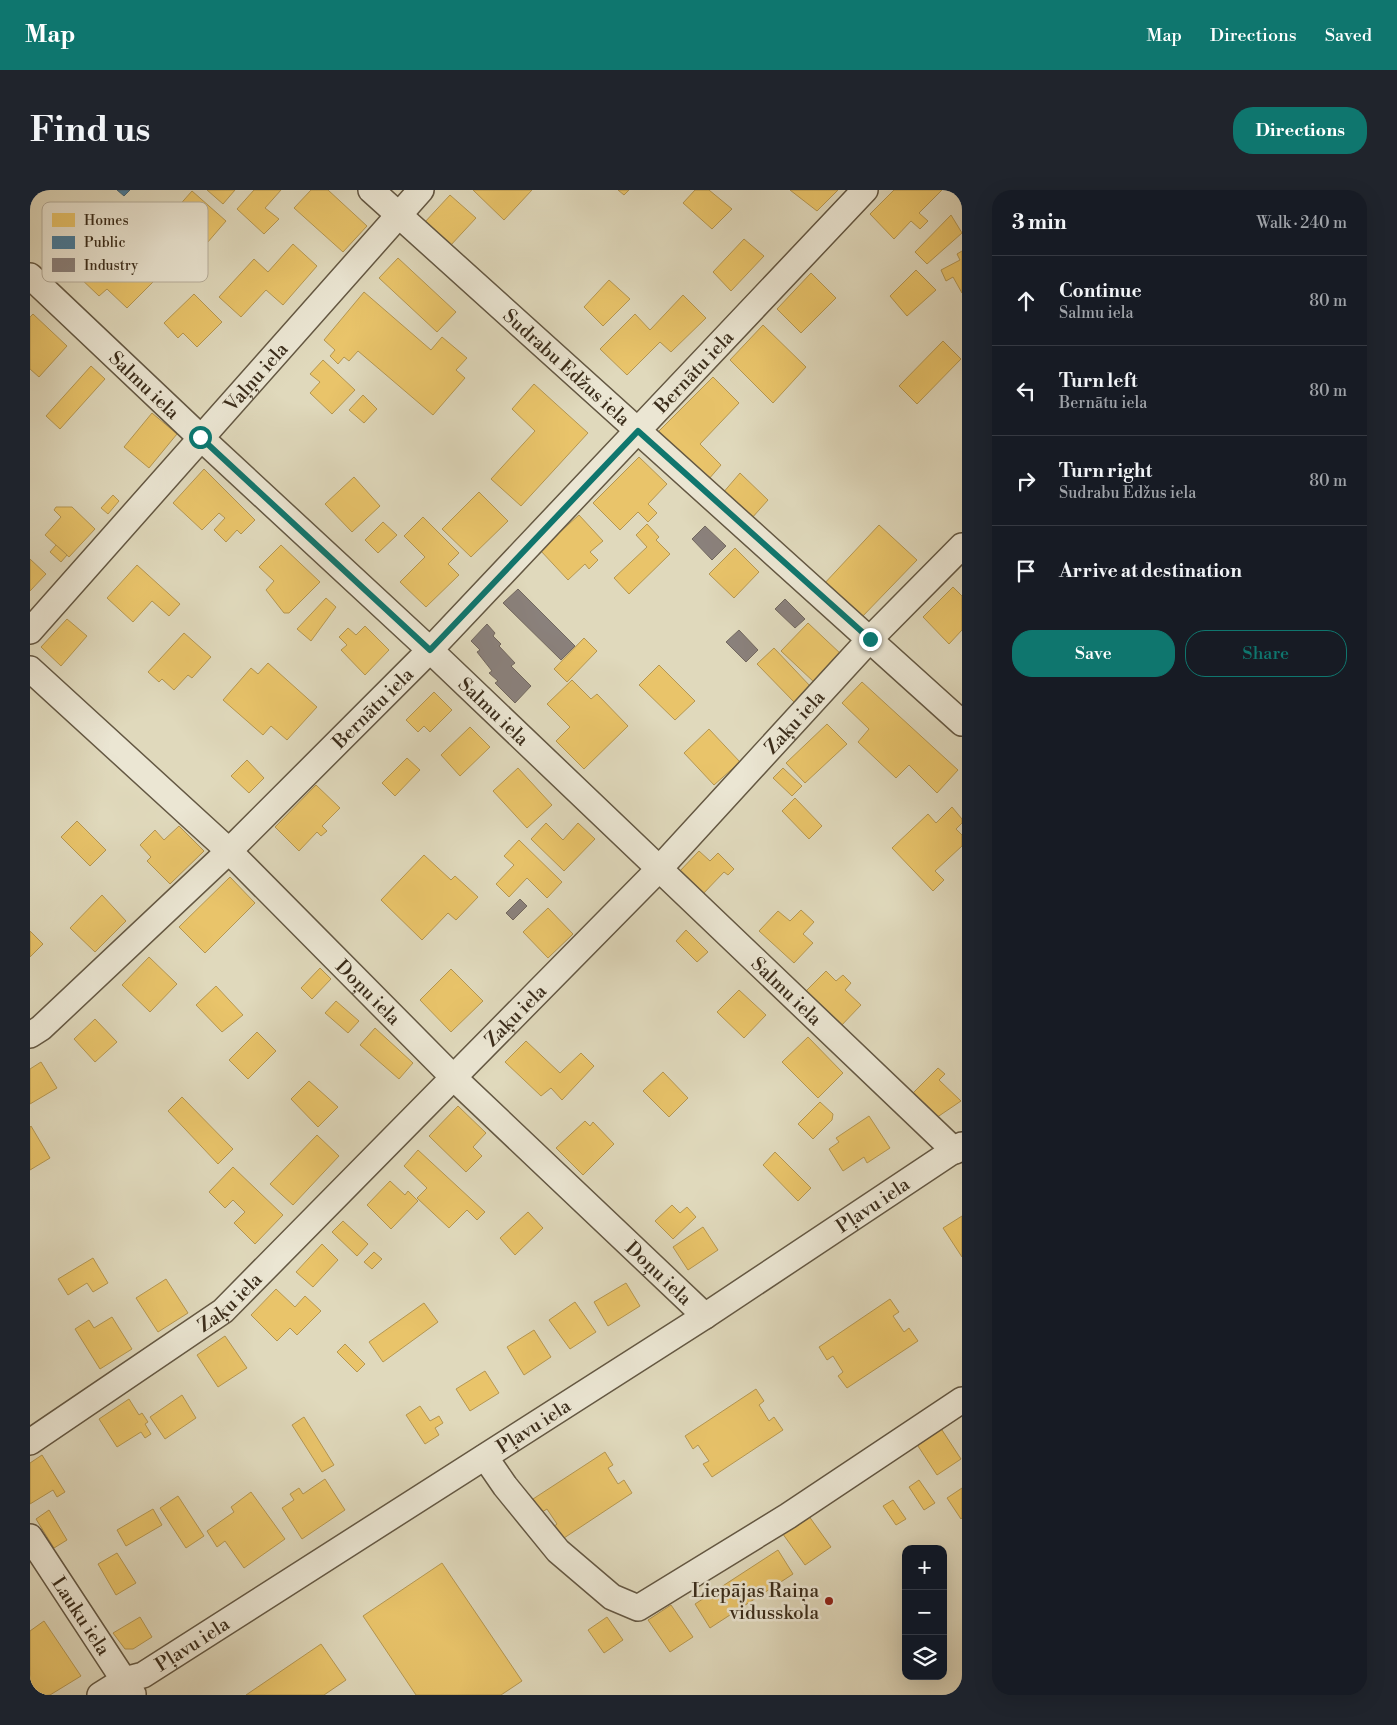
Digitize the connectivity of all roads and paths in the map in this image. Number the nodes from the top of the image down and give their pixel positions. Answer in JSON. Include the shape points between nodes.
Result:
{"nodes":[{"id":1,"x":371,"y":190,"type":"edge"},
{"id":2,"x":421,"y":190,"type":"edge"},
{"id":3,"x":865,"y":190,"type":"edge"},
{"id":4,"x":398,"y":214,"type":"junction"},
{"id":5,"x":30,"y":276,"type":"edge"},
{"id":6,"x":638,"y":431,"type":"junction"},
{"id":7,"x":200,"y":437,"type":"junction"},
{"id":8,"x":962,"y":546,"type":"edge"},
{"id":9,"x":30,"y":631,"type":"edge"},
{"id":10,"x":870,"y":639,"type":"junction"},
{"id":11,"x":430,"y":650,"type":"junction"},
{"id":12,"x":30,"y":669,"type":"edge"},
{"id":13,"x":962,"y":724,"type":"edge"},
{"id":14,"x":229,"y":851,"type":"junction"},
{"id":15,"x":660,"y":868,"type":"junction"},
{"id":16,"x":30,"y":1035,"type":"edge"},
{"id":17,"x":454,"y":1078,"type":"junction"},
{"id":18,"x":959,"y":1148,"type":"edge"},
{"id":19,"x":705,"y":1316,"type":"junction"},
{"id":20,"x":962,"y":1400,"type":"edge"},
{"id":21,"x":30,"y":1442,"type":"edge"},
{"id":22,"x":485,"y":1457,"type":"junction"},
{"id":23,"x":30,"y":1537,"type":"edge"},
{"id":24,"x":129,"y":1687,"type":"edge"},
{"id":25,"x":100,"y":1695,"type":"edge"}],
"edges":[{"from":1,"to":4,"type":"street","name":"Sudrabu Edžus iela"},
{"from":2,"to":4,"type":"street","name":"Vaļņu iela"},
{"from":3,"to":6,"type":"street","name":"Bernātu iela"},
{"from":4,"to":6,"type":"street","name":"Sudrabu Edžus iela"},
{"from":4,"to":7,"type":"street","name":"Vaļņu iela"},
{"from":5,"to":7,"type":"street","name":"Salmu iela"},
{"from":6,"to":10,"type":"street","name":"Sudrabu Edžus iela"},
{"from":6,"to":11,"type":"street","name":"Bernātu iela"},
{"from":7,"to":9,"type":"street","name":"Vaļņu iela"},
{"from":7,"to":11,"type":"street","name":"Salmu iela"},
{"from":8,"to":10,"type":"street","name":"Zaķu iela"},
{"from":10,"to":13,"type":"street","name":"Sudrabu Edžus iela"},
{"from":10,"to":15,"type":"street","name":"Zaķu iela"},
{"from":11,"to":14,"type":"street","name":"Bernātu iela"},
{"from":11,"to":15,"type":"street","name":"Salmu iela"},
{"from":12,"to":14,"type":"street","name":"Doņu iela"},
{"from":14,"to":16,"type":"street","name":"Bernātu iela"},
{"from":14,"to":17,"type":"street","name":"Doņu iela"},
{"from":15,"to":17,"type":"street","name":"Zaķu iela"},
{"from":15,"to":18,"type":"street","name":"Salmu iela"},
{"from":17,"to":19,"type":"street","name":"Doņu iela"},
{"from":17,"to":21,"type":"street","name":"Zaķu iela","via":[[223,1311]]},
{"from":18,"to":19,"type":"street","name":"Pļavu iela"},
{"from":19,"to":22,"type":"street","name":"Pļavu iela"},
{"from":20,"to":22,"type":"street","via":[[788,1516],[638,1608],[612,1597],[558,1551]]},
{"from":22,"to":24,"type":"street","name":"Pļavu iela"},
{"from":23,"to":24,"type":"street","name":"Lauku iela"},
{"from":24,"to":25,"type":"street","name":"Pļavu iela"}]}
